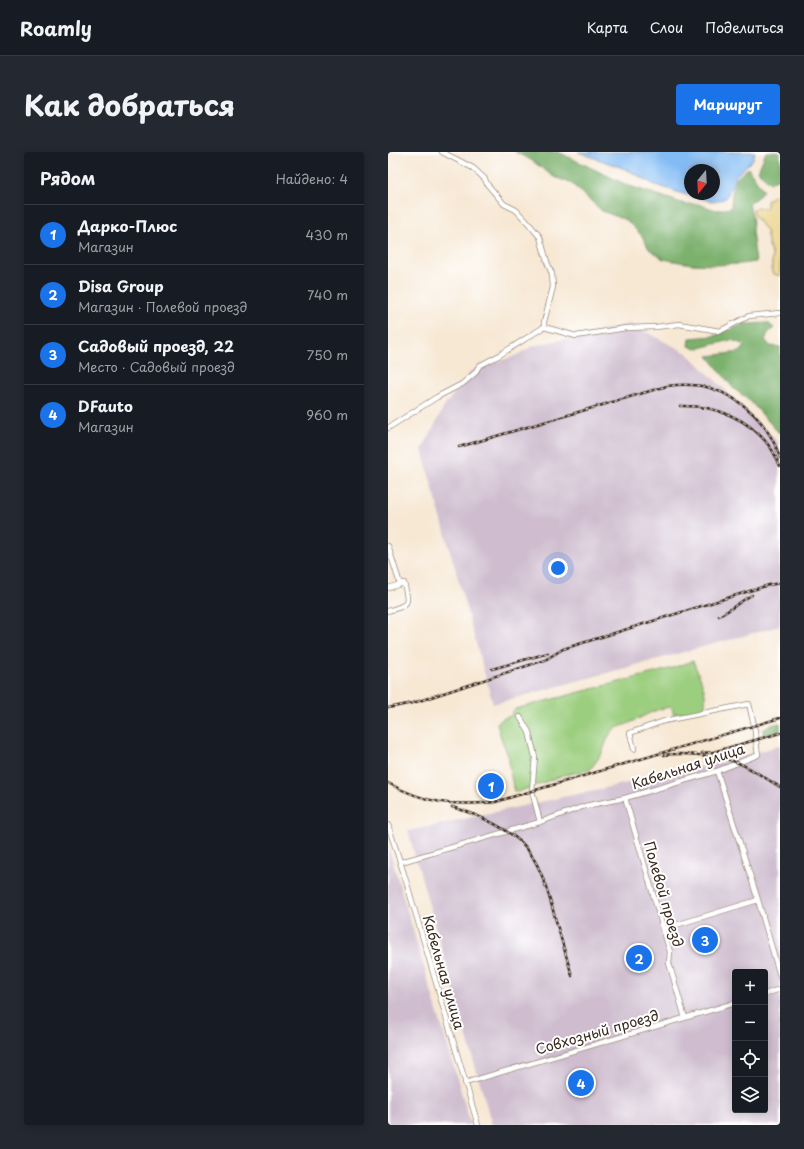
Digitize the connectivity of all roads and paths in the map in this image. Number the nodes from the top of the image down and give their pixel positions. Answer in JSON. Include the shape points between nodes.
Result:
{"nodes":[{"id":1,"x":442,"y":152,"type":"edge"},
{"id":2,"x":780,"y":313,"type":"edge"},
{"id":3,"x":544,"y":327,"type":"junction"},
{"id":4,"x":388,"y":428,"type":"edge"},
{"id":5,"x":388,"y":546,"type":"edge"},
{"id":6,"x":400,"y":584,"type":"junction"},
{"id":7,"x":388,"y":588,"type":"edge"},
{"id":8,"x":388,"y":611,"type":"edge"},
{"id":9,"x":520,"y":717,"type":"dead end"},
{"id":10,"x":634,"y":749,"type":"dead end"},
{"id":11,"x":717,"y":771,"type":"junction"},
{"id":12,"x":625,"y":798,"type":"junction"},
{"id":13,"x":540,"y":822,"type":"junction"},
{"id":14,"x":388,"y":825,"type":"edge"},
{"id":15,"x":400,"y":862,"type":"junction"},
{"id":16,"x":758,"y":900,"type":"junction"},
{"id":17,"x":663,"y":929,"type":"junction"},
{"id":18,"x":780,"y":976,"type":"edge"},
{"id":19,"x":780,"y":989,"type":"edge"},
{"id":20,"x":768,"y":993,"type":"edge"},
{"id":21,"x":732,"y":1004,"type":"edge"},
{"id":22,"x":685,"y":1018,"type":"junction"},
{"id":23,"x":465,"y":1083,"type":"junction"},
{"id":24,"x":478,"y":1125,"type":"edge"}],
"edges":[{"from":1,"to":3,"type":"street","via":[[473,168],[504,204],[516,210],[540,237],[552,274],[553,287]]},
{"from":2,"to":3,"type":"street","via":[[750,316],[720,331],[679,324],[656,328],[626,328],[576,336]]},
{"from":3,"to":4,"type":"street","via":[[479,366],[462,384]]},
{"from":5,"to":6,"type":"street"},
{"from":6,"to":7,"type":"street"},
{"from":6,"to":8,"type":"street","via":[[404,583],[408,598],[406,604]]},
{"from":9,"to":13,"type":"street","via":[[529,732],[536,757],[532,791]]},
{"from":10,"to":11,"type":"street","name":"Кабельная улица","via":[[630,733],[664,721],[749,704],[758,755]]},
{"from":11,"to":12,"type":"street","name":"Кабельная улица"},
{"from":11,"to":16,"type":"street"},
{"from":12,"to":13,"type":"street","name":"Кабельная улица","via":[[585,806]]},
{"from":12,"to":17,"type":"street","name":"Полевой проезд"},
{"from":13,"to":15,"type":"street","name":"Кабельная улица"},
{"from":14,"to":15,"type":"street","name":"Кабельная улица"},
{"from":15,"to":23,"type":"street","name":"Кабельная улица"},
{"from":16,"to":17,"type":"street"},
{"from":16,"to":18,"type":"street"},
{"from":17,"to":22,"type":"street","name":"Полевой проезд","via":[[670,952],[669,963]]},
{"from":19,"to":20,"type":"street"},
{"from":21,"to":22,"type":"street","name":"Совхозный проезд"},
{"from":22,"to":23,"type":"street","name":"Совхозный проезд"},
{"from":23,"to":24,"type":"street","name":"Кабельная улица"}]}
